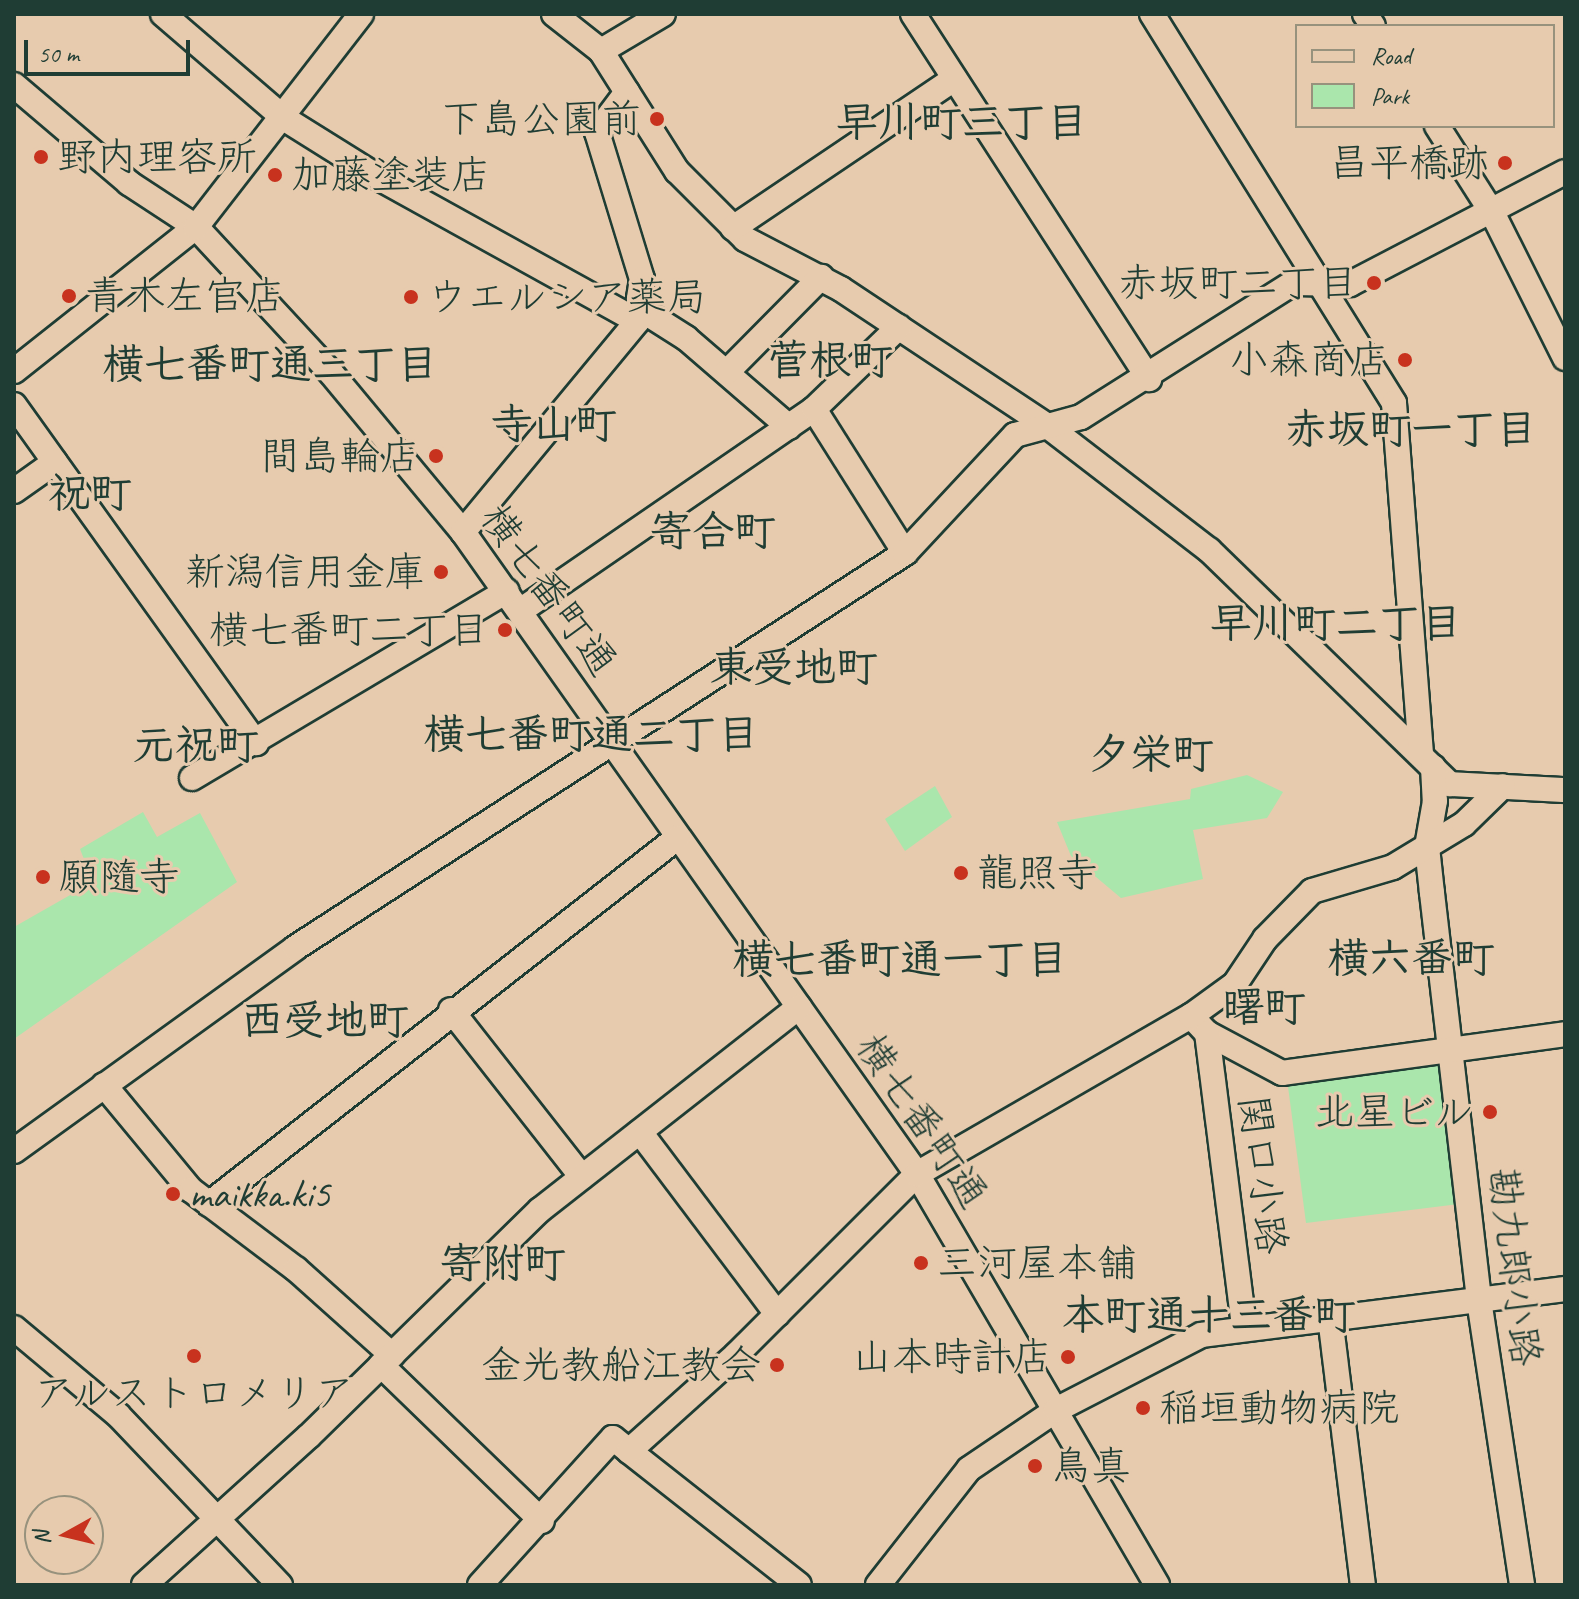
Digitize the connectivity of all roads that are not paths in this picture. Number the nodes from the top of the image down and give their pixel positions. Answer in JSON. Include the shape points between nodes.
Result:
{"nodes":[{"id":1,"x":163,"y":14,"type":"edge"},
{"id":2,"x":361,"y":14,"type":"edge"},
{"id":3,"x":554,"y":14,"type":"edge"},
{"id":4,"x":663,"y":14,"type":"edge"},
{"id":5,"x":913,"y":14,"type":"edge"},
{"id":6,"x":1152,"y":14,"type":"edge"},
{"id":7,"x":577,"y":22,"type":"edge"},
{"id":8,"x":601,"y":51,"type":"junction"},
{"id":9,"x":954,"y":79,"type":"junction"},
{"id":10,"x":14,"y":85,"type":"edge"},
{"id":11,"x":627,"y":92,"type":"junction"},
{"id":12,"x":285,"y":119,"type":"junction"},
{"id":13,"x":1438,"y":128,"type":"edge"},
{"id":14,"x":1565,"y":172,"type":"edge"},
{"id":15,"x":1493,"y":214,"type":"junction"},
{"id":16,"x":196,"y":227,"type":"junction"},
{"id":17,"x":733,"y":228,"type":"junction"},
{"id":18,"x":821,"y":277,"type":"junction"},
{"id":19,"x":1322,"y":284,"type":"junction"},
{"id":20,"x":641,"y":316,"type":"junction"},
{"id":21,"x":899,"y":327,"type":"junction"},
{"id":22,"x":1565,"y":358,"type":"edge"},
{"id":23,"x":14,"y":371,"type":"edge"},
{"id":24,"x":727,"y":372,"type":"junction"},
{"id":25,"x":1149,"y":379,"type":"junction"},
{"id":26,"x":14,"y":405,"type":"edge"},
{"id":27,"x":814,"y":409,"type":"junction"},
{"id":28,"x":789,"y":427,"type":"junction"},
{"id":29,"x":1049,"y":427,"type":"junction"},
{"id":30,"x":55,"y":462,"type":"junction"},
{"id":31,"x":14,"y":491,"type":"edge"},
{"id":32,"x":463,"y":532,"type":"junction"},
{"id":33,"x":905,"y":553,"type":"junction"},
{"id":34,"x":514,"y":601,"type":"junction"},
{"id":35,"x":256,"y":743,"type":"junction"},
{"id":36,"x":612,"y":745,"type":"junction"},
{"id":37,"x":1427,"y":761,"type":"junction"},
{"id":38,"x":192,"y":778,"type":"dead end"},
{"id":39,"x":1503,"y":786,"type":"junction"},
{"id":40,"x":1565,"y":790,"type":"edge"},
{"id":41,"x":677,"y":838,"type":"junction"},
{"id":42,"x":1427,"y":847,"type":"junction"},
{"id":43,"x":799,"y":1007,"type":"junction"},
{"id":44,"x":451,"y":1010,"type":"junction"},
{"id":45,"x":1199,"y":1024,"type":"junction"},
{"id":46,"x":1565,"y":1034,"type":"edge"},
{"id":47,"x":1451,"y":1048,"type":"junction"},
{"id":48,"x":104,"y":1085,"type":"junction"},
{"id":49,"x":640,"y":1132,"type":"junction"},
{"id":50,"x":14,"y":1151,"type":"edge"},
{"id":51,"x":917,"y":1174,"type":"junction"},
{"id":52,"x":582,"y":1177,"type":"junction"},
{"id":53,"x":209,"y":1204,"type":"junction"},
{"id":54,"x":1565,"y":1289,"type":"edge"},
{"id":55,"x":1479,"y":1300,"type":"junction"},
{"id":56,"x":777,"y":1314,"type":"junction"},
{"id":57,"x":1330,"y":1317,"type":"junction"},
{"id":58,"x":1244,"y":1327,"type":"junction"},
{"id":59,"x":14,"y":1328,"type":"edge"},
{"id":60,"x":387,"y":1360,"type":"junction"},
{"id":61,"x":1056,"y":1410,"type":"junction"},
{"id":62,"x":629,"y":1451,"type":"junction"},
{"id":63,"x":215,"y":1516,"type":"junction"},
{"id":64,"x":542,"y":1521,"type":"junction"},
{"id":65,"x":144,"y":1585,"type":"edge"},
{"id":66,"x":280,"y":1585,"type":"edge"},
{"id":67,"x":480,"y":1585,"type":"edge"},
{"id":68,"x":799,"y":1585,"type":"edge"},
{"id":69,"x":878,"y":1585,"type":"edge"},
{"id":70,"x":1157,"y":1585,"type":"edge"},
{"id":71,"x":1363,"y":1585,"type":"edge"},
{"id":72,"x":1522,"y":1585,"type":"edge"}],
"edges":[{"from":1,"to":12,"type":"street"},
{"from":2,"to":12,"type":"street"},
{"from":3,"to":7,"type":"street"},
{"from":4,"to":8,"type":"street"},
{"from":5,"to":9,"type":"street"},
{"from":6,"to":19,"type":"street","name":"勘九郎小路"},
{"from":7,"to":8,"type":"street"},
{"from":8,"to":11,"type":"street"},
{"from":9,"to":17,"type":"street"},
{"from":9,"to":25,"type":"street"},
{"from":10,"to":16,"type":"street","name":"横七番町通","via":[[129,183]]},
{"from":11,"to":17,"type":"street","via":[[677,171]]},
{"from":11,"to":20,"type":"street","via":[[597,132],[642,279]]},
{"from":12,"to":16,"type":"street"},
{"from":12,"to":20,"type":"street","via":[[381,179]]},
{"from":13,"to":15,"type":"street"},
{"from":14,"to":15,"type":"street"},
{"from":15,"to":19,"type":"street","via":[[1350,284]]},
{"from":15,"to":22,"type":"street"},
{"from":16,"to":23,"type":"street"},
{"from":16,"to":32,"type":"street","name":"横七番町通","via":[[331,373]]},
{"from":17,"to":18,"type":"street"},
{"from":18,"to":21,"type":"street"},
{"from":18,"to":24,"type":"street"},
{"from":19,"to":25,"type":"street","via":[[1293,283]]},
{"from":19,"to":37,"type":"street","name":"勘九郎小路","via":[[1394,403]]},
{"from":20,"to":24,"type":"street"},
{"from":20,"to":32,"type":"street"},
{"from":21,"to":27,"type":"street"},
{"from":21,"to":29,"type":"street"},
{"from":24,"to":28,"type":"street"},
{"from":25,"to":29,"type":"street","via":[[1081,417]]},
{"from":26,"to":30,"type":"street"},
{"from":27,"to":28,"type":"street"},
{"from":27,"to":33,"type":"street"},
{"from":28,"to":34,"type":"street"},
{"from":29,"to":33,"type":"street","via":[[1015,435]]},
{"from":29,"to":37,"type":"street","via":[[1209,550]]},
{"from":30,"to":31,"type":"street"},
{"from":30,"to":35,"type":"street"},
{"from":32,"to":34,"type":"street","name":"横七番町通"},
{"from":33,"to":36,"type":"street"},
{"from":34,"to":35,"type":"street"},
{"from":34,"to":36,"type":"street","name":"横七番町通"},
{"from":35,"to":38,"type":"street"},
{"from":36,"to":41,"type":"street","name":"横七番町通"},
{"from":36,"to":48,"type":"street","via":[[295,948]]},
{"from":37,"to":39,"type":"street","via":[[1450,784]]},
{"from":37,"to":42,"type":"street","name":"勘九郎小路","via":[[1435,801]]},
{"from":39,"to":40,"type":"street"},
{"from":39,"to":42,"type":"street","via":[[1464,824]]},
{"from":41,"to":43,"type":"street","name":"横七番町通"},
{"from":41,"to":44,"type":"street"},
{"from":42,"to":45,"type":"street","via":[[1393,867],[1312,891],[1265,939]]},
{"from":42,"to":47,"type":"street","name":"勘九郎小路"},
{"from":43,"to":49,"type":"street"},
{"from":43,"to":51,"type":"street","name":"横七番町通"},
{"from":44,"to":52,"type":"street"},
{"from":44,"to":53,"type":"street"},
{"from":45,"to":47,"type":"street","via":[[1282,1073]]},
{"from":45,"to":51,"type":"street"},
{"from":45,"to":58,"type":"street","name":"関口小路"},
{"from":46,"to":47,"type":"street"},
{"from":47,"to":55,"type":"street","name":"勘九郎小路"},
{"from":48,"to":50,"type":"street"},
{"from":48,"to":53,"type":"street","via":[[191,1190]]},
{"from":49,"to":52,"type":"street"},
{"from":49,"to":56,"type":"street"},
{"from":51,"to":56,"type":"street"},
{"from":51,"to":61,"type":"street","name":"横七番町通"},
{"from":52,"to":60,"type":"street","via":[[540,1210]]},
{"from":53,"to":60,"type":"street","via":[[296,1269]]},
{"from":54,"to":55,"type":"street"},
{"from":55,"to":57,"type":"street"},
{"from":55,"to":72,"type":"street","name":"勘九郎小路"},
{"from":56,"to":62,"type":"street"},
{"from":57,"to":58,"type":"street"},
{"from":57,"to":71,"type":"street"},
{"from":58,"to":61,"type":"street","via":[[1201,1335]]},
{"from":59,"to":63,"type":"street","via":[[118,1415]]},
{"from":60,"to":63,"type":"street"},
{"from":60,"to":64,"type":"street"},
{"from":61,"to":69,"type":"street","via":[[952,1485]]},
{"from":61,"to":70,"type":"street","name":"横七番町通"},
{"from":62,"to":64,"type":"street","via":[[613,1438]]},
{"from":62,"to":68,"type":"street"},
{"from":63,"to":65,"type":"street"},
{"from":63,"to":66,"type":"street"},
{"from":64,"to":67,"type":"street"}]}
